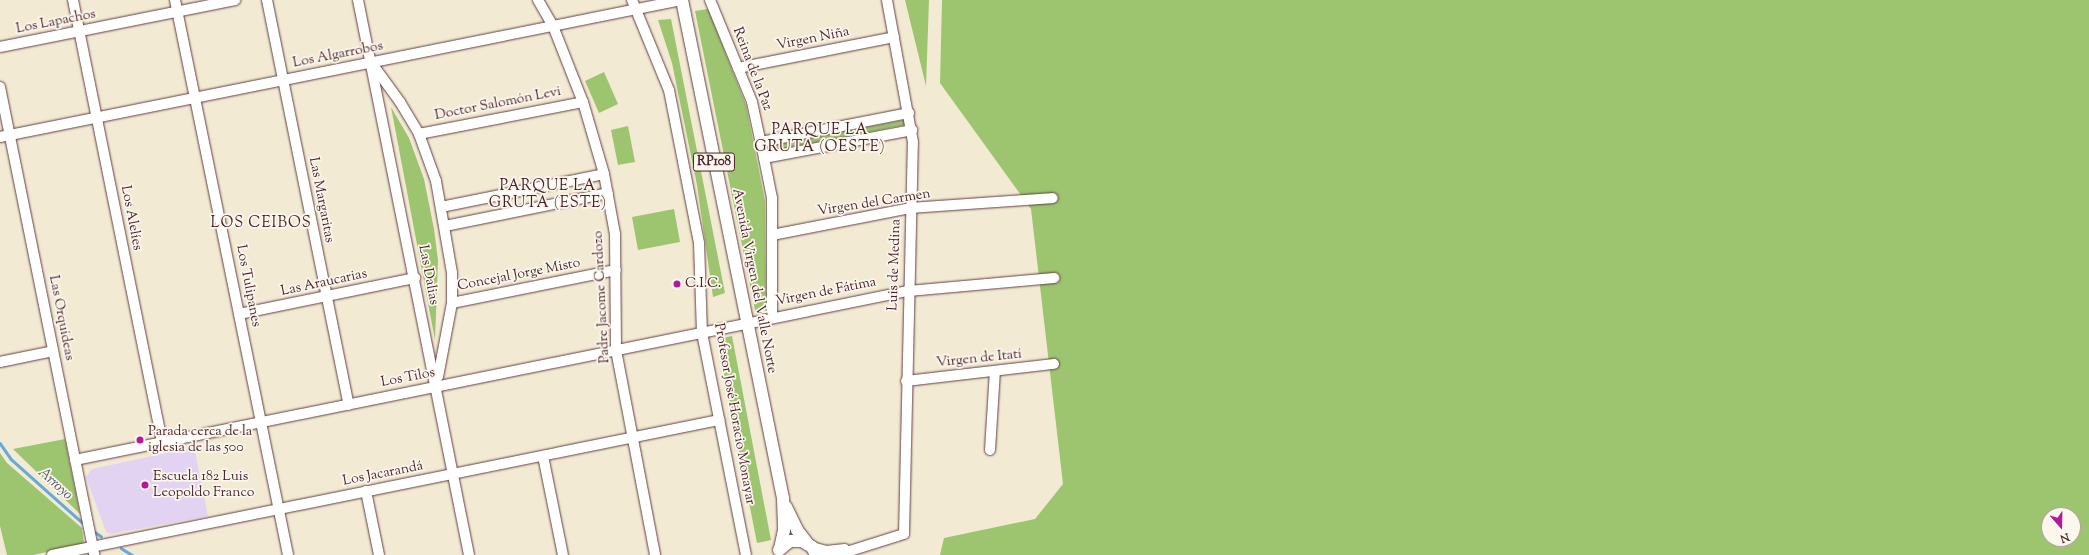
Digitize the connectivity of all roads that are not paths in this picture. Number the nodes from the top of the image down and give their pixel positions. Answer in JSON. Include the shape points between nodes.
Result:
{"nodes":[{"id":1,"x":73,"y":0,"type":"edge"},
{"id":2,"x":175,"y":0,"type":"edge"},
{"id":3,"x":235,"y":0,"type":"edge"},
{"id":4,"x":267,"y":0,"type":"edge"},
{"id":5,"x":358,"y":0,"type":"edge"},
{"id":6,"x":538,"y":0,"type":"edge"},
{"id":7,"x":632,"y":0,"type":"edge"},
{"id":8,"x":682,"y":0,"type":"edge"},
{"id":9,"x":710,"y":0,"type":"edge"},
{"id":10,"x":887,"y":0,"type":"edge"},
{"id":11,"x":636,"y":10,"type":"junction"},
{"id":12,"x":178,"y":11,"type":"junction"},
{"id":13,"x":553,"y":26,"type":"junction"},
{"id":14,"x":79,"y":31,"type":"junction"},
{"id":15,"x":894,"y":37,"type":"junction"},
{"id":16,"x":0,"y":47,"type":"edge"},
{"id":17,"x":371,"y":62,"type":"junction"},
{"id":18,"x":738,"y":68,"type":"junction"},
{"id":19,"x":283,"y":80,"type":"junction"},
{"id":20,"x":0,"y":87,"type":"edge"},
{"id":21,"x":195,"y":98,"type":"junction"},
{"id":22,"x":583,"y":102,"type":"junction"},
{"id":23,"x":909,"y":113,"type":"junction"},
{"id":24,"x":96,"y":118,"type":"junction"},
{"id":25,"x":912,"y":130,"type":"junction"},
{"id":26,"x":418,"y":134,"type":"junction"},
{"id":27,"x":5,"y":136,"type":"edge"},
{"id":28,"x":761,"y":142,"type":"junction"},
{"id":29,"x":764,"y":158,"type":"junction"},
{"id":30,"x":604,"y":174,"type":"junction"},
{"id":31,"x":608,"y":193,"type":"junction"},
{"id":32,"x":1053,"y":198,"type":"dead end"},
{"id":33,"x":441,"y":207,"type":"junction"},
{"id":34,"x":911,"y":208,"type":"junction"},
{"id":35,"x":445,"y":226,"type":"junction"},
{"id":36,"x":772,"y":235,"type":"junction"},
{"id":37,"x":616,"y":270,"type":"junction"},
{"id":38,"x":414,"y":278,"type":"junction"},
{"id":39,"x":1054,"y":278,"type":"dead end"},
{"id":40,"x":908,"y":291,"type":"junction"},
{"id":41,"x":327,"y":296,"type":"junction"},
{"id":42,"x":452,"y":303,"type":"junction"},
{"id":43,"x":239,"y":314,"type":"junction"},
{"id":44,"x":772,"y":317,"type":"junction"},
{"id":45,"x":747,"y":323,"type":"junction"},
{"id":46,"x":702,"y":333,"type":"junction"},
{"id":47,"x":616,"y":350,"type":"junction"},
{"id":48,"x":53,"y":351,"type":"junction"},
{"id":49,"x":0,"y":362,"type":"edge"},
{"id":50,"x":1054,"y":364,"type":"dead end"},
{"id":51,"x":995,"y":371,"type":"junction"},
{"id":52,"x":906,"y":381,"type":"junction"},
{"id":53,"x":437,"y":387,"type":"junction"},
{"id":54,"x":349,"y":405,"type":"junction"},
{"id":55,"x":719,"y":420,"type":"junction"},
{"id":56,"x":261,"y":422,"type":"junction"},
{"id":57,"x":633,"y":437,"type":"junction"},
{"id":58,"x":162,"y":442,"type":"junction"},
{"id":59,"x":990,"y":450,"type":"dead end"},
{"id":60,"x":543,"y":456,"type":"junction"},
{"id":61,"x":75,"y":460,"type":"junction"},
{"id":62,"x":454,"y":474,"type":"junction"},
{"id":63,"x":366,"y":491,"type":"junction"},
{"id":64,"x":782,"y":498,"type":"junction"},
{"id":65,"x":279,"y":509,"type":"junction"},
{"id":66,"x":859,"y":548,"type":"junction"},
{"id":67,"x":812,"y":549,"type":"edge"},
{"id":68,"x":93,"y":551,"type":"edge"},
{"id":69,"x":777,"y":552,"type":"edge"},
{"id":70,"x":52,"y":555,"type":"edge"},
{"id":71,"x":288,"y":555,"type":"edge"},
{"id":72,"x":379,"y":555,"type":"edge"},
{"id":73,"x":470,"y":555,"type":"edge"},
{"id":74,"x":563,"y":555,"type":"edge"},
{"id":75,"x":655,"y":555,"type":"edge"},
{"id":76,"x":746,"y":555,"type":"edge"},
{"id":77,"x":837,"y":555,"type":"edge"}],
"edges":[{"from":1,"to":14,"type":"street","name":"Los Alelíes"},
{"from":2,"to":12,"type":"street","name":"Los Tulipanes"},
{"from":3,"to":12,"type":"street","name":"Los Lapachos"},
{"from":4,"to":19,"type":"street","name":"Las Margaritas"},
{"from":5,"to":17,"type":"street","name":"Las Dalias"},
{"from":6,"to":13,"type":"street","name":"Padre Jacome Cardozo"},
{"from":7,"to":11,"type":"street","name":"Profesor José Horacio Monayar"},
{"from":8,"to":11,"type":"street","name":"Los Algarrobos"},
{"from":8,"to":45,"type":"main road","name":"Avenida Virgen del Valle Norte","number":"RP108"},
{"from":9,"to":18,"type":"street","name":"Reina de la Paz"},
{"from":10,"to":15,"type":"street","name":"Luis de Medina"},
{"from":11,"to":13,"type":"street","name":"Los Algarrobos"},
{"from":11,"to":46,"type":"street","name":"Profesor José Horacio Monayar","via":[[669,90],[699,243]]},
{"from":12,"to":14,"type":"street","name":"Los Lapachos"},
{"from":12,"to":21,"type":"street","name":"Los Tulipanes"},
{"from":13,"to":17,"type":"street","name":"Los Algarrobos"},
{"from":13,"to":22,"type":"street","name":"Padre Jacome Cardozo"},
{"from":14,"to":16,"type":"street","name":"Los Lapachos"},
{"from":14,"to":24,"type":"street","name":"Los Alelíes"},
{"from":15,"to":18,"type":"street","name":"Virgen Niña"},
{"from":15,"to":23,"type":"street","name":"Luis de Medina"},
{"from":17,"to":19,"type":"street","name":"Los Algarrobos"},
{"from":17,"to":26,"type":"street","via":[[400,102]]},
{"from":17,"to":38,"type":"street","name":"Las Dalias"},
{"from":18,"to":28,"type":"street","name":"Reina de la Paz","via":[[752,102]]},
{"from":19,"to":21,"type":"street","name":"Los Algarrobos"},
{"from":19,"to":41,"type":"street","name":"Las Margaritas"},
{"from":20,"to":27,"type":"street","name":"Las Orquídeas"},
{"from":21,"to":24,"type":"street","name":"Los Algarrobos"},
{"from":21,"to":43,"type":"street","name":"Los Tulipanes"},
{"from":22,"to":26,"type":"street","name":"Doctor Salomón Levi"},
{"from":22,"to":30,"type":"street","name":"Padre Jacome Cardozo"},
{"from":23,"to":25,"type":"street","name":"Luis de Medina"},
{"from":23,"to":28,"type":"street"},
{"from":24,"to":27,"type":"street","name":"Los Algarrobos"},
{"from":24,"to":58,"type":"street","name":"Los Alelíes"},
{"from":25,"to":29,"type":"street"},
{"from":25,"to":34,"type":"street","name":"Luis de Medina"},
{"from":26,"to":33,"type":"street","via":[[436,181]]},
{"from":27,"to":48,"type":"street","name":"Las Orquídeas"},
{"from":28,"to":29,"type":"street","name":"Reina de la Paz"},
{"from":29,"to":36,"type":"street","name":"Reina de la Paz","via":[[772,198]]},
{"from":30,"to":31,"type":"street","name":"Padre Jacome Cardozo"},
{"from":30,"to":33,"type":"street"},
{"from":31,"to":35,"type":"street"},
{"from":31,"to":37,"type":"street","name":"Padre Jacome Cardozo","via":[[615,234]]},
{"from":32,"to":34,"type":"street","name":"Virgen del Carmen"},
{"from":33,"to":35,"type":"street"},
{"from":34,"to":36,"type":"street","name":"Virgen del Carmen"},
{"from":34,"to":40,"type":"street","name":"Luis de Medina"},
{"from":35,"to":42,"type":"street","via":[[452,273]]},
{"from":36,"to":44,"type":"street","name":"Reina de la Paz"},
{"from":37,"to":42,"type":"street","name":"Concejal Jorge Misto"},
{"from":37,"to":47,"type":"street","name":"Padre Jacome Cardozo"},
{"from":38,"to":41,"type":"street","name":"Las Araucarias"},
{"from":38,"to":53,"type":"street","name":"Las Dalias"},
{"from":39,"to":40,"type":"street","name":"Virgen de Fátima"},
{"from":40,"to":44,"type":"street","name":"Virgen de Fátima"},
{"from":40,"to":52,"type":"street","name":"Luis de Medina"},
{"from":41,"to":43,"type":"street","name":"Las Araucarias"},
{"from":41,"to":54,"type":"street","name":"Las Margaritas"},
{"from":42,"to":53,"type":"street"},
{"from":43,"to":56,"type":"street","name":"Los Tulipanes"},
{"from":44,"to":45,"type":"street","name":"Virgen de Fátima"},
{"from":45,"to":46,"type":"street","name":"Los Tilos"},
{"from":45,"to":64,"type":"main road","name":"Avenida Virgen del Valle Norte","number":"RP108"},
{"from":46,"to":47,"type":"street","name":"Los Tilos"},
{"from":46,"to":55,"type":"street","name":"Profesor José Horacio Monayar"},
{"from":47,"to":53,"type":"street","name":"Los Tilos"},
{"from":47,"to":57,"type":"street","name":"Padre Jacome Cardozo"},
{"from":48,"to":49,"type":"street"},
{"from":48,"to":61,"type":"street","name":"Las Orquídeas"},
{"from":50,"to":51,"type":"street","name":"Virgen de Itatí"},
{"from":51,"to":52,"type":"street","name":"Virgen de Itatí"},
{"from":51,"to":59,"type":"street"},
{"from":52,"to":66,"type":"street","name":"Luis de Medina","via":[[904,534]]},
{"from":53,"to":54,"type":"street","name":"Los Tilos"},
{"from":53,"to":62,"type":"street","name":"Las Dalias"},
{"from":54,"to":56,"type":"street","name":"Los Tilos"},
{"from":55,"to":57,"type":"street","name":"Los Jacarandá"},
{"from":55,"to":76,"type":"street","name":"Profesor José Horacio Monayar"},
{"from":56,"to":58,"type":"street","name":"Los Tilos"},
{"from":56,"to":65,"type":"street","name":"Los Tulipanes"},
{"from":57,"to":60,"type":"street","name":"Los Jacarandá"},
{"from":57,"to":75,"type":"street","name":"Padre Jacome Cardozo"},
{"from":58,"to":61,"type":"street","name":"Los Tilos"},
{"from":60,"to":62,"type":"street","name":"Los Jacarandá"},
{"from":60,"to":74,"type":"street"},
{"from":61,"to":68,"type":"street","name":"Las Orquídeas"},
{"from":62,"to":63,"type":"street","name":"Los Jacarandá"},
{"from":62,"to":73,"type":"street","name":"Las Dalias"},
{"from":63,"to":65,"type":"street","name":"Los Jacarandá"},
{"from":63,"to":72,"type":"street"},
{"from":64,"to":67,"type":"main road","name":"Avenida Virgen del Valle Norte","number":"RP108","via":[[797,530]]},
{"from":64,"to":69,"type":"main road","name":"Avenida Virgen del Valle Norte","number":"RP108","via":[[784,530]]},
{"from":65,"to":68,"type":"street","name":"Los Jacarandá"},
{"from":65,"to":71,"type":"street","name":"Los Tulipanes"},
{"from":66,"to":67,"type":"street","via":[[826,551]]},
{"from":66,"to":77,"type":"street"},
{"from":67,"to":69,"type":"main road","number":"RP108","via":[[790,541]]},
{"from":68,"to":70,"type":"street","name":"Los Jacarandá"}]}
